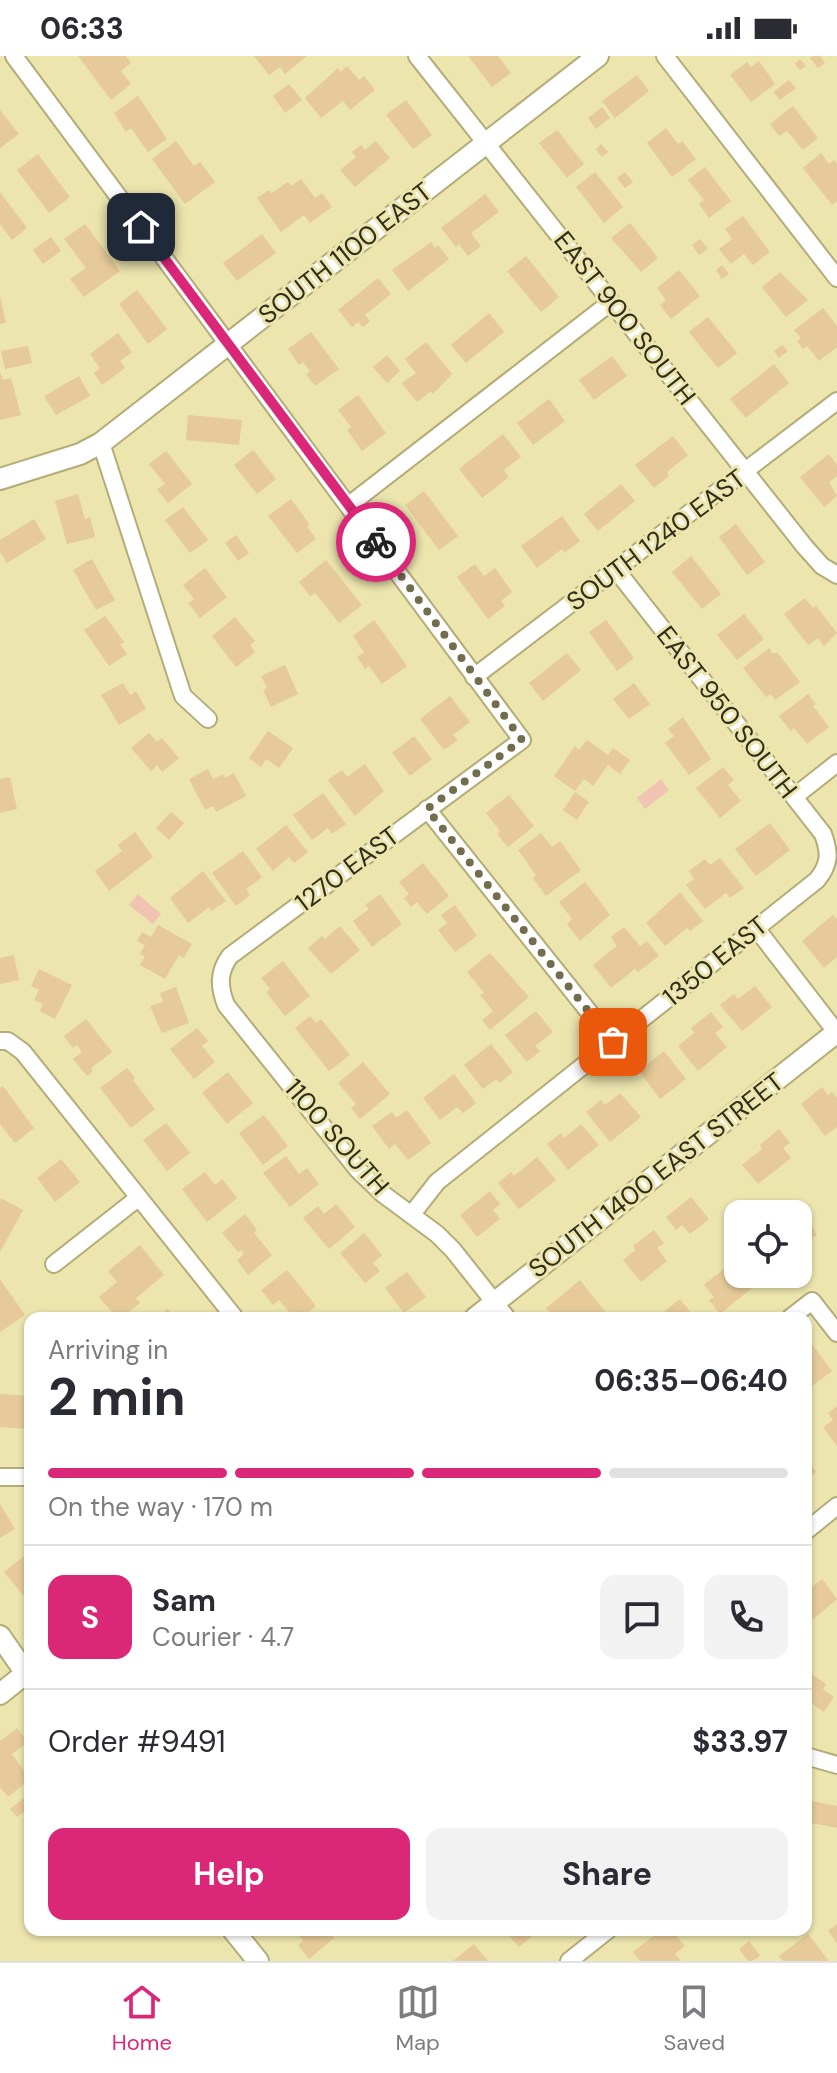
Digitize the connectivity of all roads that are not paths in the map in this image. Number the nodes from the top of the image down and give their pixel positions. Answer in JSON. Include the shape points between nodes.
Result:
{"nodes":[{"id":1,"x":14,"y":56,"type":"edge"},
{"id":2,"x":417,"y":56,"type":"edge"},
{"id":3,"x":598,"y":56,"type":"edge"},
{"id":4,"x":665,"y":56,"type":"edge"},
{"id":5,"x":486,"y":141,"type":"junction"},
{"id":6,"x":837,"y":278,"type":"edge"},
{"id":7,"x":611,"y":302,"type":"junction"},
{"id":8,"x":229,"y":345,"type":"junction"},
{"id":9,"x":837,"y":401,"type":"edge"},
{"id":10,"x":101,"y":443,"type":"junction"},
{"id":11,"x":746,"y":472,"type":"junction"},
{"id":12,"x":0,"y":479,"type":"edge"},
{"id":13,"x":349,"y":505,"type":"junction"},
{"id":14,"x":617,"y":571,"type":"junction"},
{"id":15,"x":837,"y":575,"type":"edge"},
{"id":16,"x":474,"y":677,"type":"junction"},
{"id":17,"x":208,"y":719,"type":"dead end"},
{"id":18,"x":837,"y":763,"type":"edge"},
{"id":19,"x":794,"y":797,"type":"junction"},
{"id":20,"x":427,"y":809,"type":"junction"},
{"id":21,"x":829,"y":858,"type":"joint"},
{"id":22,"x":756,"y":928,"type":"junction"},
{"id":23,"x":220,"y":977,"type":"joint"},
{"id":24,"x":837,"y":1032,"type":"edge"},
{"id":25,"x":4,"y":1041,"type":"edge"},
{"id":26,"x":613,"y":1042,"type":"junction"},
{"id":27,"x":138,"y":1198,"type":"junction"},
{"id":28,"x":412,"y":1214,"type":"junction"},
{"id":29,"x":54,"y":1264,"type":"dead end"},
{"id":30,"x":500,"y":1310,"type":"edge"},
{"id":31,"x":230,"y":1312,"type":"edge"},
{"id":32,"x":798,"y":1312,"type":"edge"},
{"id":33,"x":837,"y":1333,"type":"edge"},
{"id":34,"x":0,"y":1477,"type":"edge"},
{"id":35,"x":24,"y":1477,"type":"edge"},
{"id":36,"x":837,"y":1506,"type":"edge"},
{"id":37,"x":812,"y":1526,"type":"edge"},
{"id":38,"x":0,"y":1636,"type":"edge"},
{"id":39,"x":24,"y":1667,"type":"edge"},
{"id":40,"x":24,"y":1677,"type":"edge"},
{"id":41,"x":0,"y":1694,"type":"edge"},
{"id":42,"x":812,"y":1758,"type":"edge"},
{"id":43,"x":837,"y":1765,"type":"edge"},
{"id":44,"x":238,"y":1936,"type":"edge"},
{"id":45,"x":600,"y":1936,"type":"edge"},
{"id":46,"x":258,"y":1961,"type":"edge"},
{"id":47,"x":569,"y":1961,"type":"edge"}],
"edges":[{"from":1,"to":8,"type":"street"},
{"from":2,"to":5,"type":"street","name":"EAST 900 SOUTH"},
{"from":3,"to":5,"type":"street","name":"SOUTH 1100 EAST"},
{"from":4,"to":6,"type":"street"},
{"from":5,"to":7,"type":"street","name":"EAST 900 SOUTH"},
{"from":5,"to":8,"type":"street","name":"SOUTH 1100 EAST"},
{"from":7,"to":11,"type":"street","name":"EAST 900 SOUTH"},
{"from":7,"to":13,"type":"street"},
{"from":8,"to":10,"type":"street","name":"SOUTH 1100 EAST"},
{"from":8,"to":13,"type":"street"},
{"from":9,"to":11,"type":"street","name":"SOUTH 1240 EAST"},
{"from":10,"to":12,"type":"street","name":"SOUTH 1100 EAST"},
{"from":10,"to":17,"type":"street","via":[[183,696]]},
{"from":11,"to":14,"type":"street","name":"SOUTH 1240 EAST"},
{"from":11,"to":15,"type":"street","name":"EAST 900 SOUTH","via":[[805,547]]},
{"from":13,"to":16,"type":"street"},
{"from":14,"to":16,"type":"street","name":"SOUTH 1240 EAST"},
{"from":14,"to":19,"type":"street","name":"EAST 950 SOUTH"},
{"from":16,"to":20,"type":"street","name":"1270 EAST","via":[[522,740]]},
{"from":18,"to":19,"type":"street"},
{"from":19,"to":21,"type":"street","name":"EAST 950 SOUTH","via":[[823,834]]},
{"from":20,"to":23,"type":"street","name":"1270 EAST","via":[[230,956]]},
{"from":20,"to":26,"type":"street"},
{"from":21,"to":22,"type":"street","name":"1350 EAST","via":[[817,880]]},
{"from":22,"to":24,"type":"street"},
{"from":22,"to":26,"type":"street","name":"1350 EAST"},
{"from":23,"to":28,"type":"street","name":"1100 SOUTH","via":[[226,1005],[358,1170]]},
{"from":24,"to":30,"type":"street","name":"SOUTH 1400 EAST STREET"},
{"from":25,"to":27,"type":"street","via":[[23,1052]]},
{"from":26,"to":28,"type":"street","name":"1350 EAST","via":[[437,1182]]},
{"from":27,"to":29,"type":"street"},
{"from":27,"to":31,"type":"street"},
{"from":28,"to":30,"type":"street","name":"1100 SOUTH","via":[[453,1250]]},
{"from":32,"to":33,"type":"street","via":[[812,1301]]},
{"from":34,"to":35,"type":"street"},
{"from":36,"to":37,"type":"street"},
{"from":38,"to":39,"type":"street"},
{"from":40,"to":41,"type":"street"},
{"from":42,"to":43,"type":"street"},
{"from":44,"to":46,"type":"street"},
{"from":45,"to":47,"type":"street"}]}
